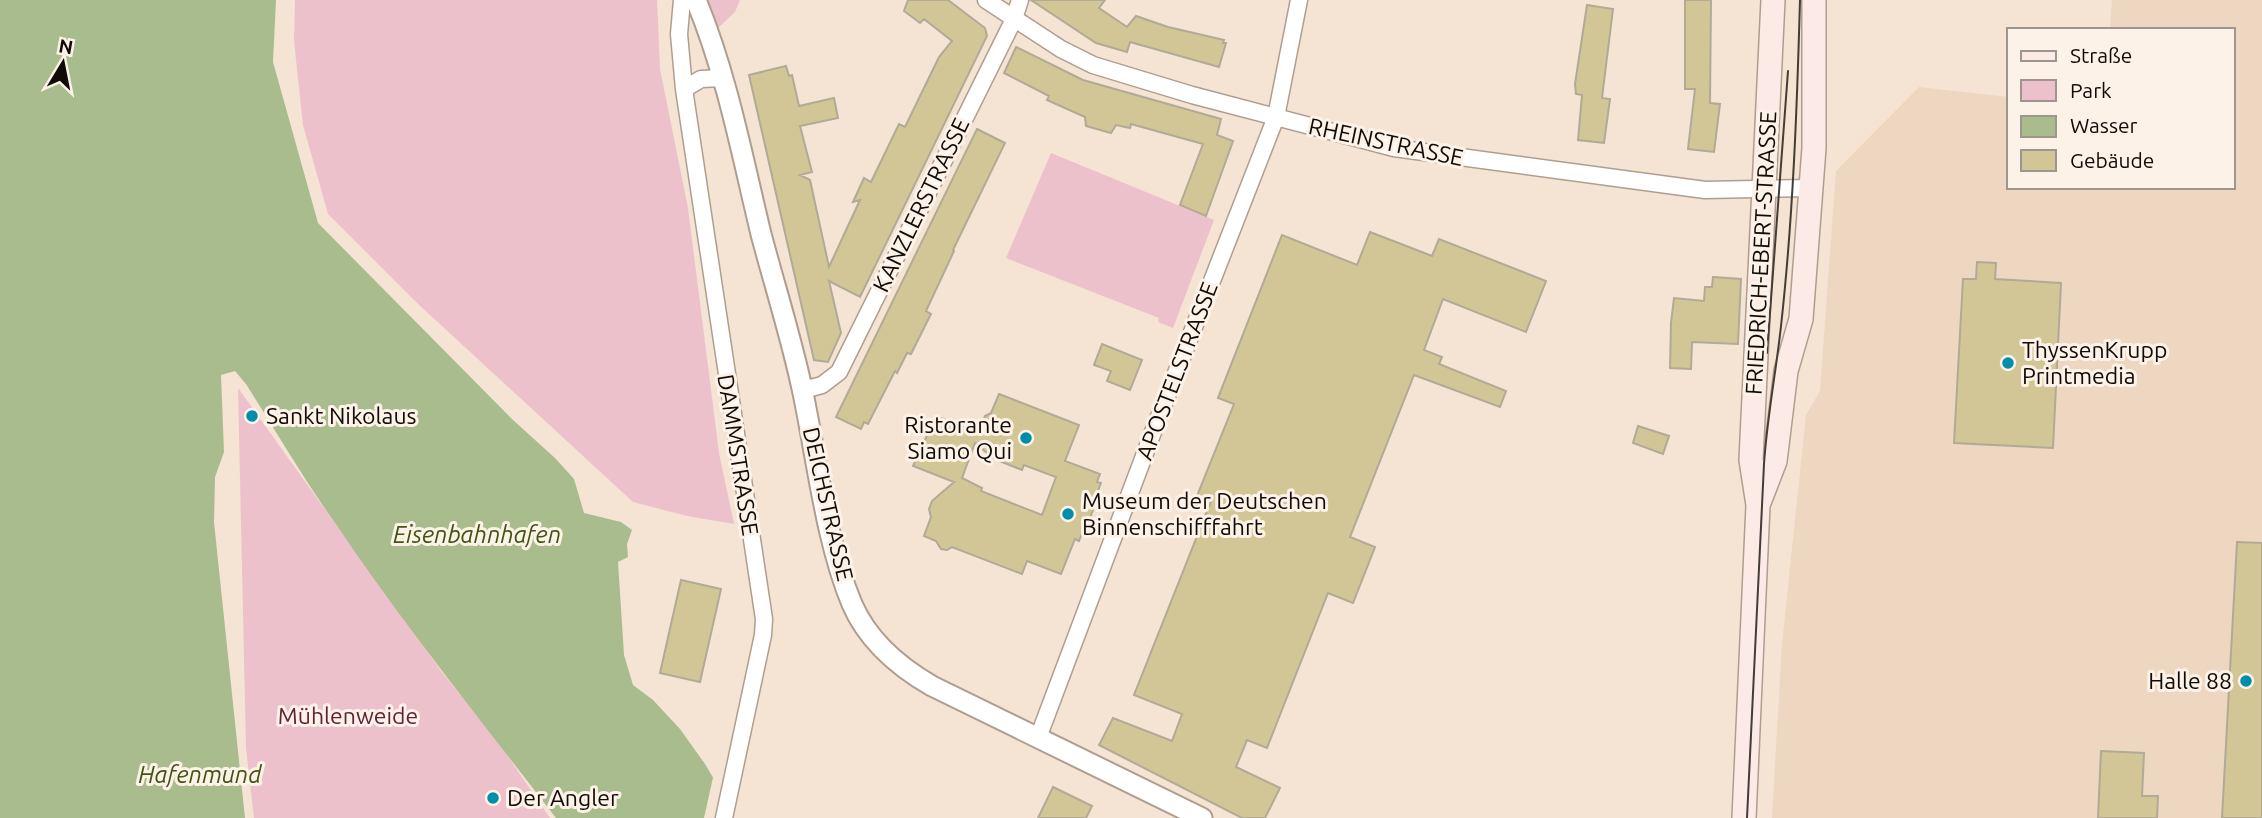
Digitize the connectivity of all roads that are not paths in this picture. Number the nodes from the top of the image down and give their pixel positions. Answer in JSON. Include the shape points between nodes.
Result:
{"nodes":[{"id":1,"x":682,"y":0,"type":"edge"},
{"id":2,"x":696,"y":0,"type":"edge"},
{"id":3,"x":986,"y":0,"type":"edge"},
{"id":4,"x":1020,"y":0,"type":"edge"},
{"id":5,"x":1300,"y":0,"type":"edge"},
{"id":6,"x":1773,"y":0,"type":"edge"},
{"id":7,"x":1814,"y":0,"type":"edge"},
{"id":8,"x":1014,"y":19,"type":"junction"},
{"id":9,"x":724,"y":78,"type":"junction"},
{"id":10,"x":684,"y":89,"type":"junction"},
{"id":11,"x":1276,"y":117,"type":"junction"},
{"id":12,"x":1811,"y":188,"type":"junction"},
{"id":13,"x":1763,"y":189,"type":"junction"},
{"id":14,"x":803,"y":390,"type":"junction"},
{"id":15,"x":1758,"y":505,"type":"junction"},
{"id":16,"x":1038,"y":738,"type":"junction"},
{"id":17,"x":724,"y":818,"type":"edge"},
{"id":18,"x":1202,"y":818,"type":"edge"},
{"id":19,"x":1744,"y":818,"type":"edge"}],
"edges":[{"from":1,"to":10,"type":"street","name":"DAMMSTRASSE","via":[[679,34]]},
{"from":2,"to":9,"type":"street","name":"DEICHSTRASSE"},
{"from":3,"to":8,"type":"street","name":"RHEINSTRASSE"},
{"from":4,"to":8,"type":"street","name":"KANZLERSTRASSE"},
{"from":5,"to":11,"type":"street","name":"APOSTELSTRASSE"},
{"from":6,"to":13,"type":"main road","name":"FRIEDRICH-EBERT-STRASSE"},
{"from":7,"to":12,"type":"main road","name":"FRIEDRICH-EBERT-STRASSE"},
{"from":8,"to":11,"type":"street","name":"RHEINSTRASSE","via":[[1093,65]]},
{"from":8,"to":14,"type":"street","name":"KANZLERSTRASSE","via":[[839,372],[822,385]]},
{"from":9,"to":10,"type":"street","via":[[701,79]]},
{"from":9,"to":14,"type":"street","name":"DEICHSTRASSE"},
{"from":10,"to":17,"type":"street","name":"DAMMSTRASSE","via":[[764,619]]},
{"from":11,"to":13,"type":"street","name":"RHEINSTRASSE","via":[[1394,148],[1473,160],[1705,190]]},
{"from":11,"to":16,"type":"street","name":"APOSTELSTRASSE"},
{"from":12,"to":13,"type":"street","name":"RHEINSTRASSE"},
{"from":12,"to":15,"type":"main road","name":"FRIEDRICH-EBERT-STRASSE","via":[[1801,319],[1786,371],[1775,461]]},
{"from":13,"to":15,"type":"main road","name":"FRIEDRICH-EBERT-STRASSE","via":[[1751,460]]},
{"from":14,"to":16,"type":"street","name":"DEICHSTRASSE","via":[[837,558],[866,630],[908,673]]},
{"from":15,"to":19,"type":"main road","name":"FRIEDRICH-EBERT-STRASSE"},
{"from":16,"to":18,"type":"street","name":"DEICHSTRASSE"}]}
